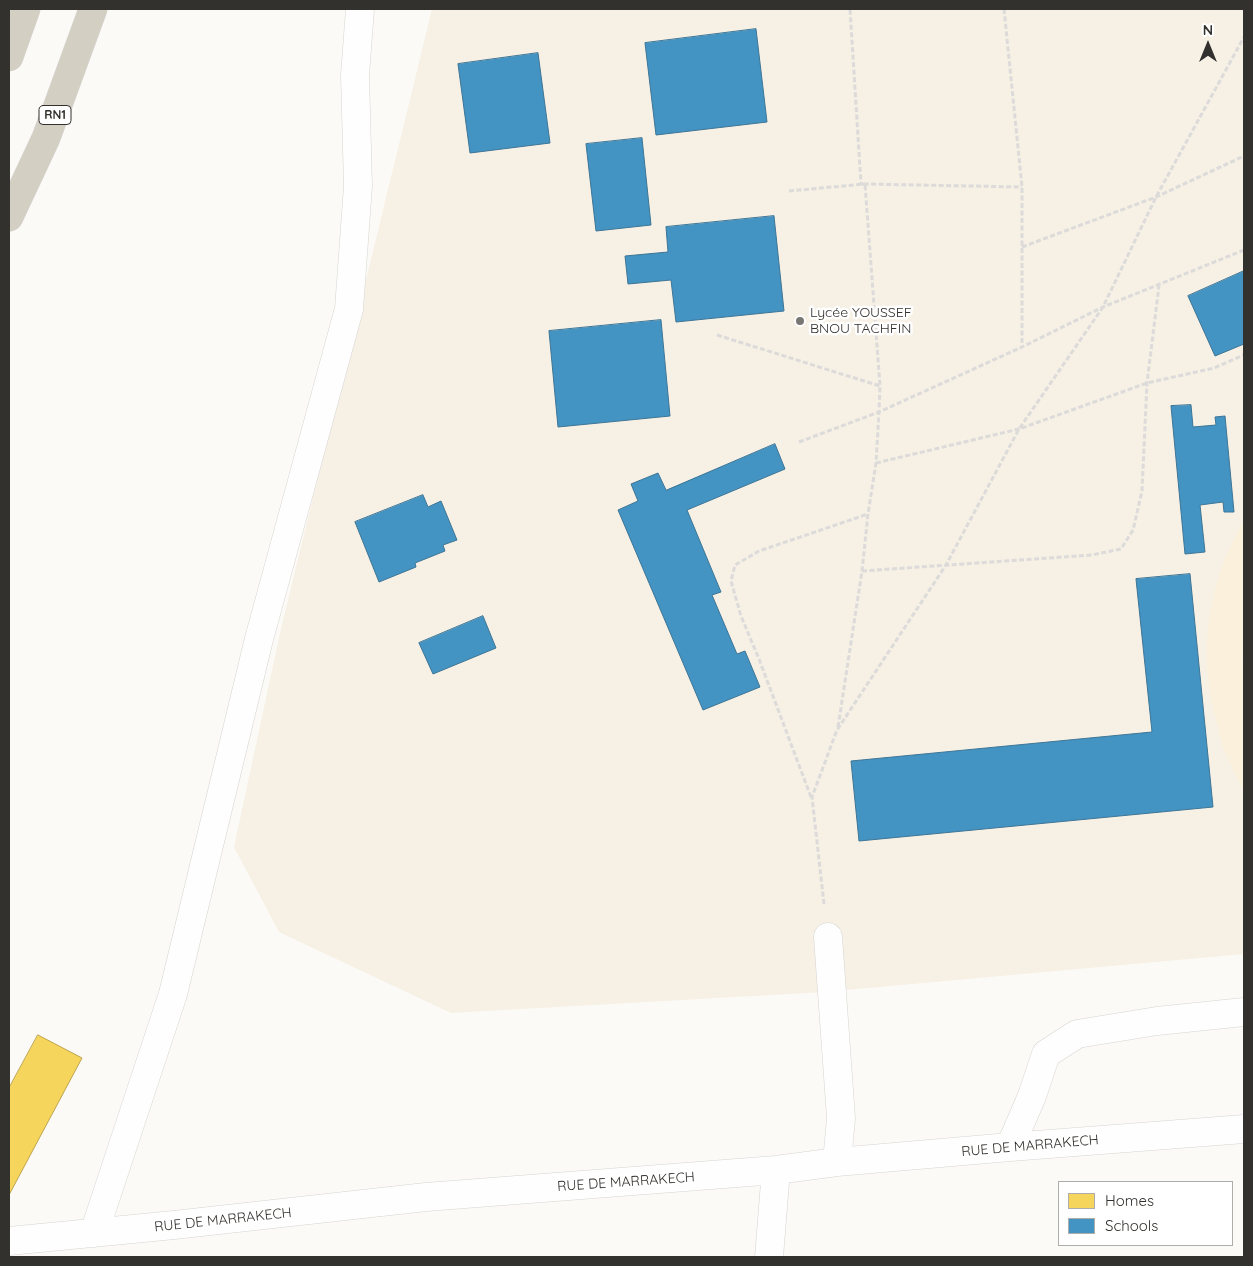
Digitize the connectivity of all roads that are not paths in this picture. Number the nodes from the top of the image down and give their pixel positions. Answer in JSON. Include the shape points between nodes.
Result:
{"nodes":[{"id":1,"x":26,"y":9,"type":"edge"},
{"id":2,"x":93,"y":9,"type":"edge"},
{"id":3,"x":360,"y":9,"type":"edge"},
{"id":4,"x":9,"y":57,"type":"edge"},
{"id":5,"x":9,"y":217,"type":"edge"},
{"id":6,"x":828,"y":937,"type":"road end"},
{"id":7,"x":1244,"y":1012,"type":"edge"},
{"id":8,"x":1244,"y":1129,"type":"edge"},
{"id":9,"x":1010,"y":1147,"type":"junction"},
{"id":10,"x":837,"y":1162,"type":"junction"},
{"id":11,"x":776,"y":1170,"type":"junction"},
{"id":12,"x":94,"y":1233,"type":"junction"},
{"id":13,"x":9,"y":1241,"type":"edge"},
{"id":14,"x":769,"y":1257,"type":"edge"}],
"edges":[{"from":1,"to":4,"type":"highway"},
{"from":2,"to":5,"type":"highway","number":"RN1","via":[[46,138]]},
{"from":3,"to":12,"type":"street","via":[[355,75],[358,186],[349,309],[259,639],[173,994]]},
{"from":6,"to":10,"type":"street","via":[[841,1118]]},
{"from":7,"to":9,"type":"street","via":[[1077,1034],[1046,1054]]},
{"from":8,"to":9,"type":"street","name":"RUE DE MARRAKECH"},
{"from":9,"to":10,"type":"street","name":"RUE DE MARRAKECH"},
{"from":10,"to":11,"type":"street","name":"RUE DE MARRAKECH"},
{"from":11,"to":12,"type":"street","name":"RUE DE MARRAKECH","via":[[426,1197]]},
{"from":11,"to":14,"type":"street"},
{"from":12,"to":13,"type":"street","name":"RUE DE MARRAKECH"}]}
